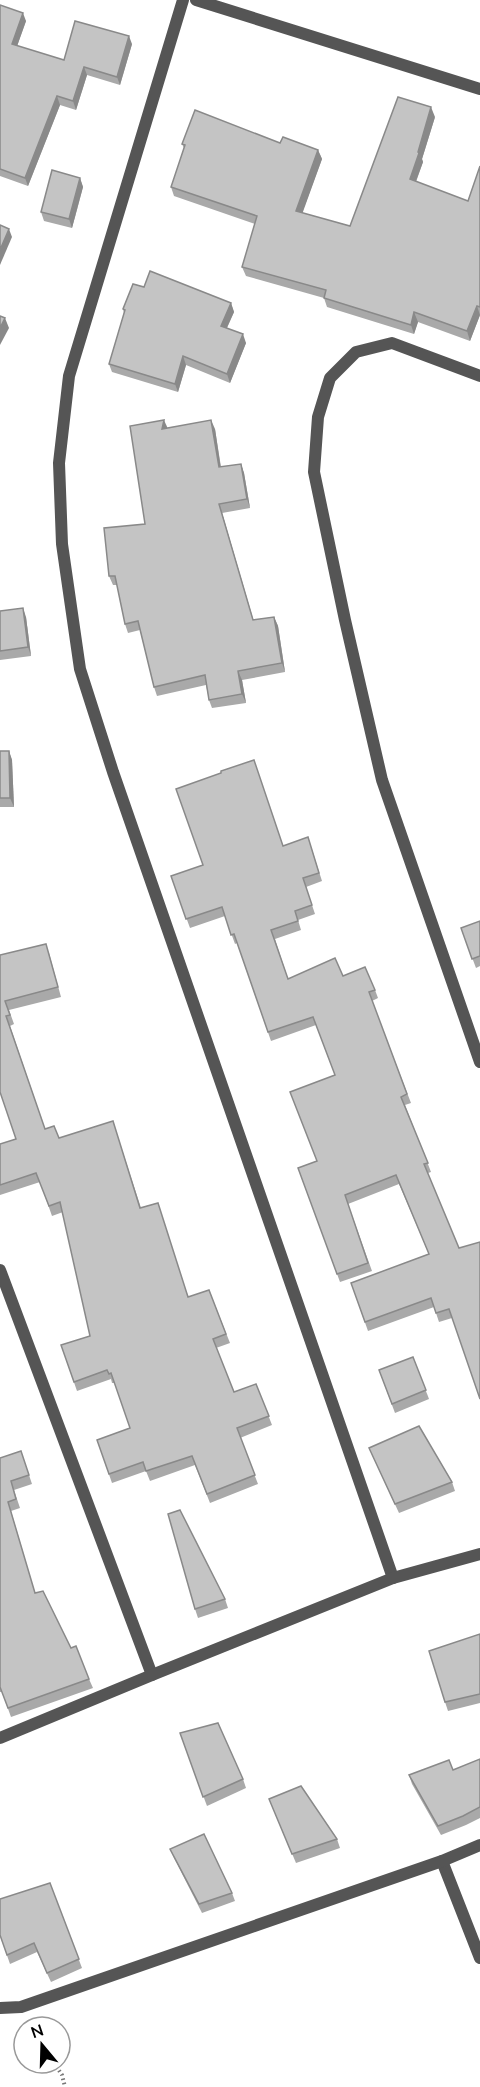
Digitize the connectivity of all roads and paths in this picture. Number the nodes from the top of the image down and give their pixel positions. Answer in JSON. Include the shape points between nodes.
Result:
{"nodes":[{"id":1,"x":183,"y":0,"type":"edge"},
{"id":2,"x":196,"y":0,"type":"edge"},
{"id":3,"x":479,"y":84,"type":"edge"},
{"id":4,"x":480,"y":376,"type":"edge"},
{"id":5,"x":480,"y":1062,"type":"edge"},
{"id":6,"x":0,"y":1270,"type":"edge"},
{"id":7,"x":480,"y":1554,"type":"edge"},
{"id":8,"x":393,"y":1578,"type":"junction"},
{"id":9,"x":152,"y":1675,"type":"junction"},
{"id":10,"x":0,"y":1738,"type":"edge"},
{"id":11,"x":480,"y":1845,"type":"edge"},
{"id":12,"x":442,"y":1861,"type":"junction"},
{"id":13,"x":480,"y":1958,"type":"edge"},
{"id":14,"x":0,"y":2008,"type":"edge"}],
"edges":[{"from":1,"to":8,"type":"street","via":[[69,376],[59,463],[62,544],[80,669]]},
{"from":2,"to":3,"type":"street"},
{"from":4,"to":5,"type":"street","via":[[392,342],[356,352],[330,378],[318,417],[314,472],[382,780]]},
{"from":6,"to":9,"type":"street"},
{"from":7,"to":8,"type":"street"},
{"from":8,"to":9,"type":"street"},
{"from":9,"to":10,"type":"street"},
{"from":11,"to":12,"type":"street"},
{"from":12,"to":13,"type":"street"},
{"from":12,"to":14,"type":"street","via":[[21,2007]]}]}
